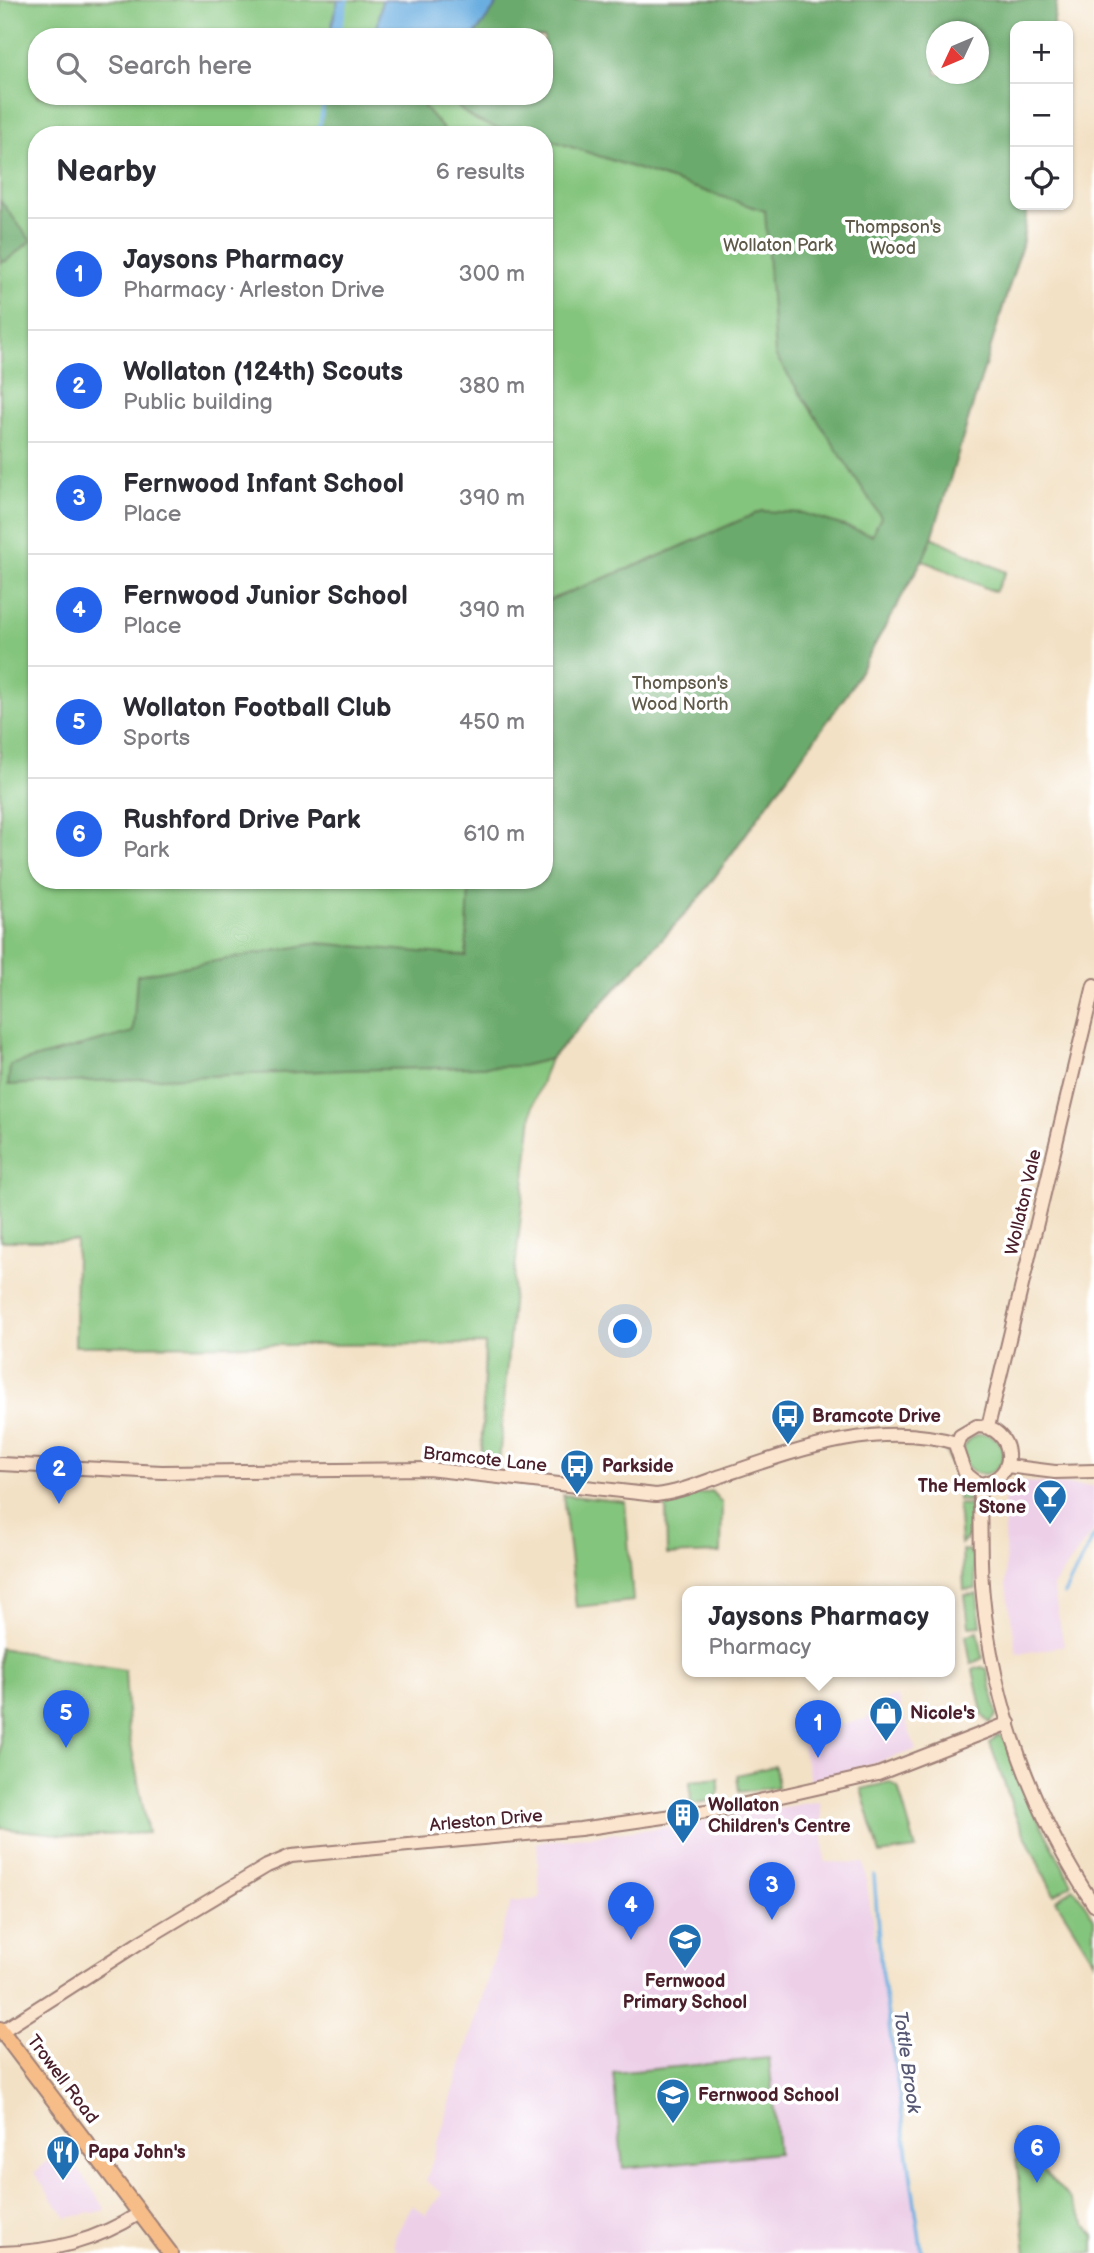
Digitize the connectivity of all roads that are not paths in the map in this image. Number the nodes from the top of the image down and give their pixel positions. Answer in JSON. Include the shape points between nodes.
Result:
{"nodes":[{"id":1,"x":1094,"y":985,"type":"edge"},
{"id":2,"x":988,"y":1427,"type":"junction"},
{"id":3,"x":956,"y":1443,"type":"junction"},
{"id":4,"x":0,"y":1464,"type":"edge"},
{"id":5,"x":1007,"y":1466,"type":"junction"},
{"id":6,"x":1094,"y":1471,"type":"edge"},
{"id":7,"x":979,"y":1484,"type":"junction"},
{"id":8,"x":1009,"y":1723,"type":"junction"},
{"id":9,"x":1094,"y":1905,"type":"edge"},
{"id":10,"x":1,"y":2030,"type":"edge"},
{"id":11,"x":140,"y":2213,"type":"junction"},
{"id":12,"x":0,"y":2253,"type":"edge"},
{"id":13,"x":170,"y":2253,"type":"edge"}],
"edges":[{"from":1,"to":2,"type":"street","name":"Wollaton Vale"},
{"from":2,"to":3,"type":"street","via":[[972,1428]]},
{"from":2,"to":5,"type":"street","via":[[1004,1442]]},
{"from":3,"to":4,"type":"street","name":"Bramcote Lane","via":[[912,1433],[856,1437],[656,1495],[428,1469],[162,1472]]},
{"from":3,"to":7,"type":"street","via":[[965,1473]]},
{"from":5,"to":6,"type":"street"},
{"from":5,"to":7,"type":"street","via":[[995,1480]]},
{"from":7,"to":8,"type":"street","via":[[983,1600]]},
{"from":8,"to":9,"type":"street","via":[[1054,1837]]},
{"from":8,"to":10,"type":"street","name":"Arleston Drive","via":[[878,1774],[728,1808],[580,1829],[291,1856],[267,1866]]},
{"from":10,"to":11,"type":"main road","name":"Trowell Road"},
{"from":11,"to":12,"type":"street","via":[[110,2232],[68,2246]]},
{"from":11,"to":13,"type":"main road","name":"Trowell Road"}]}
